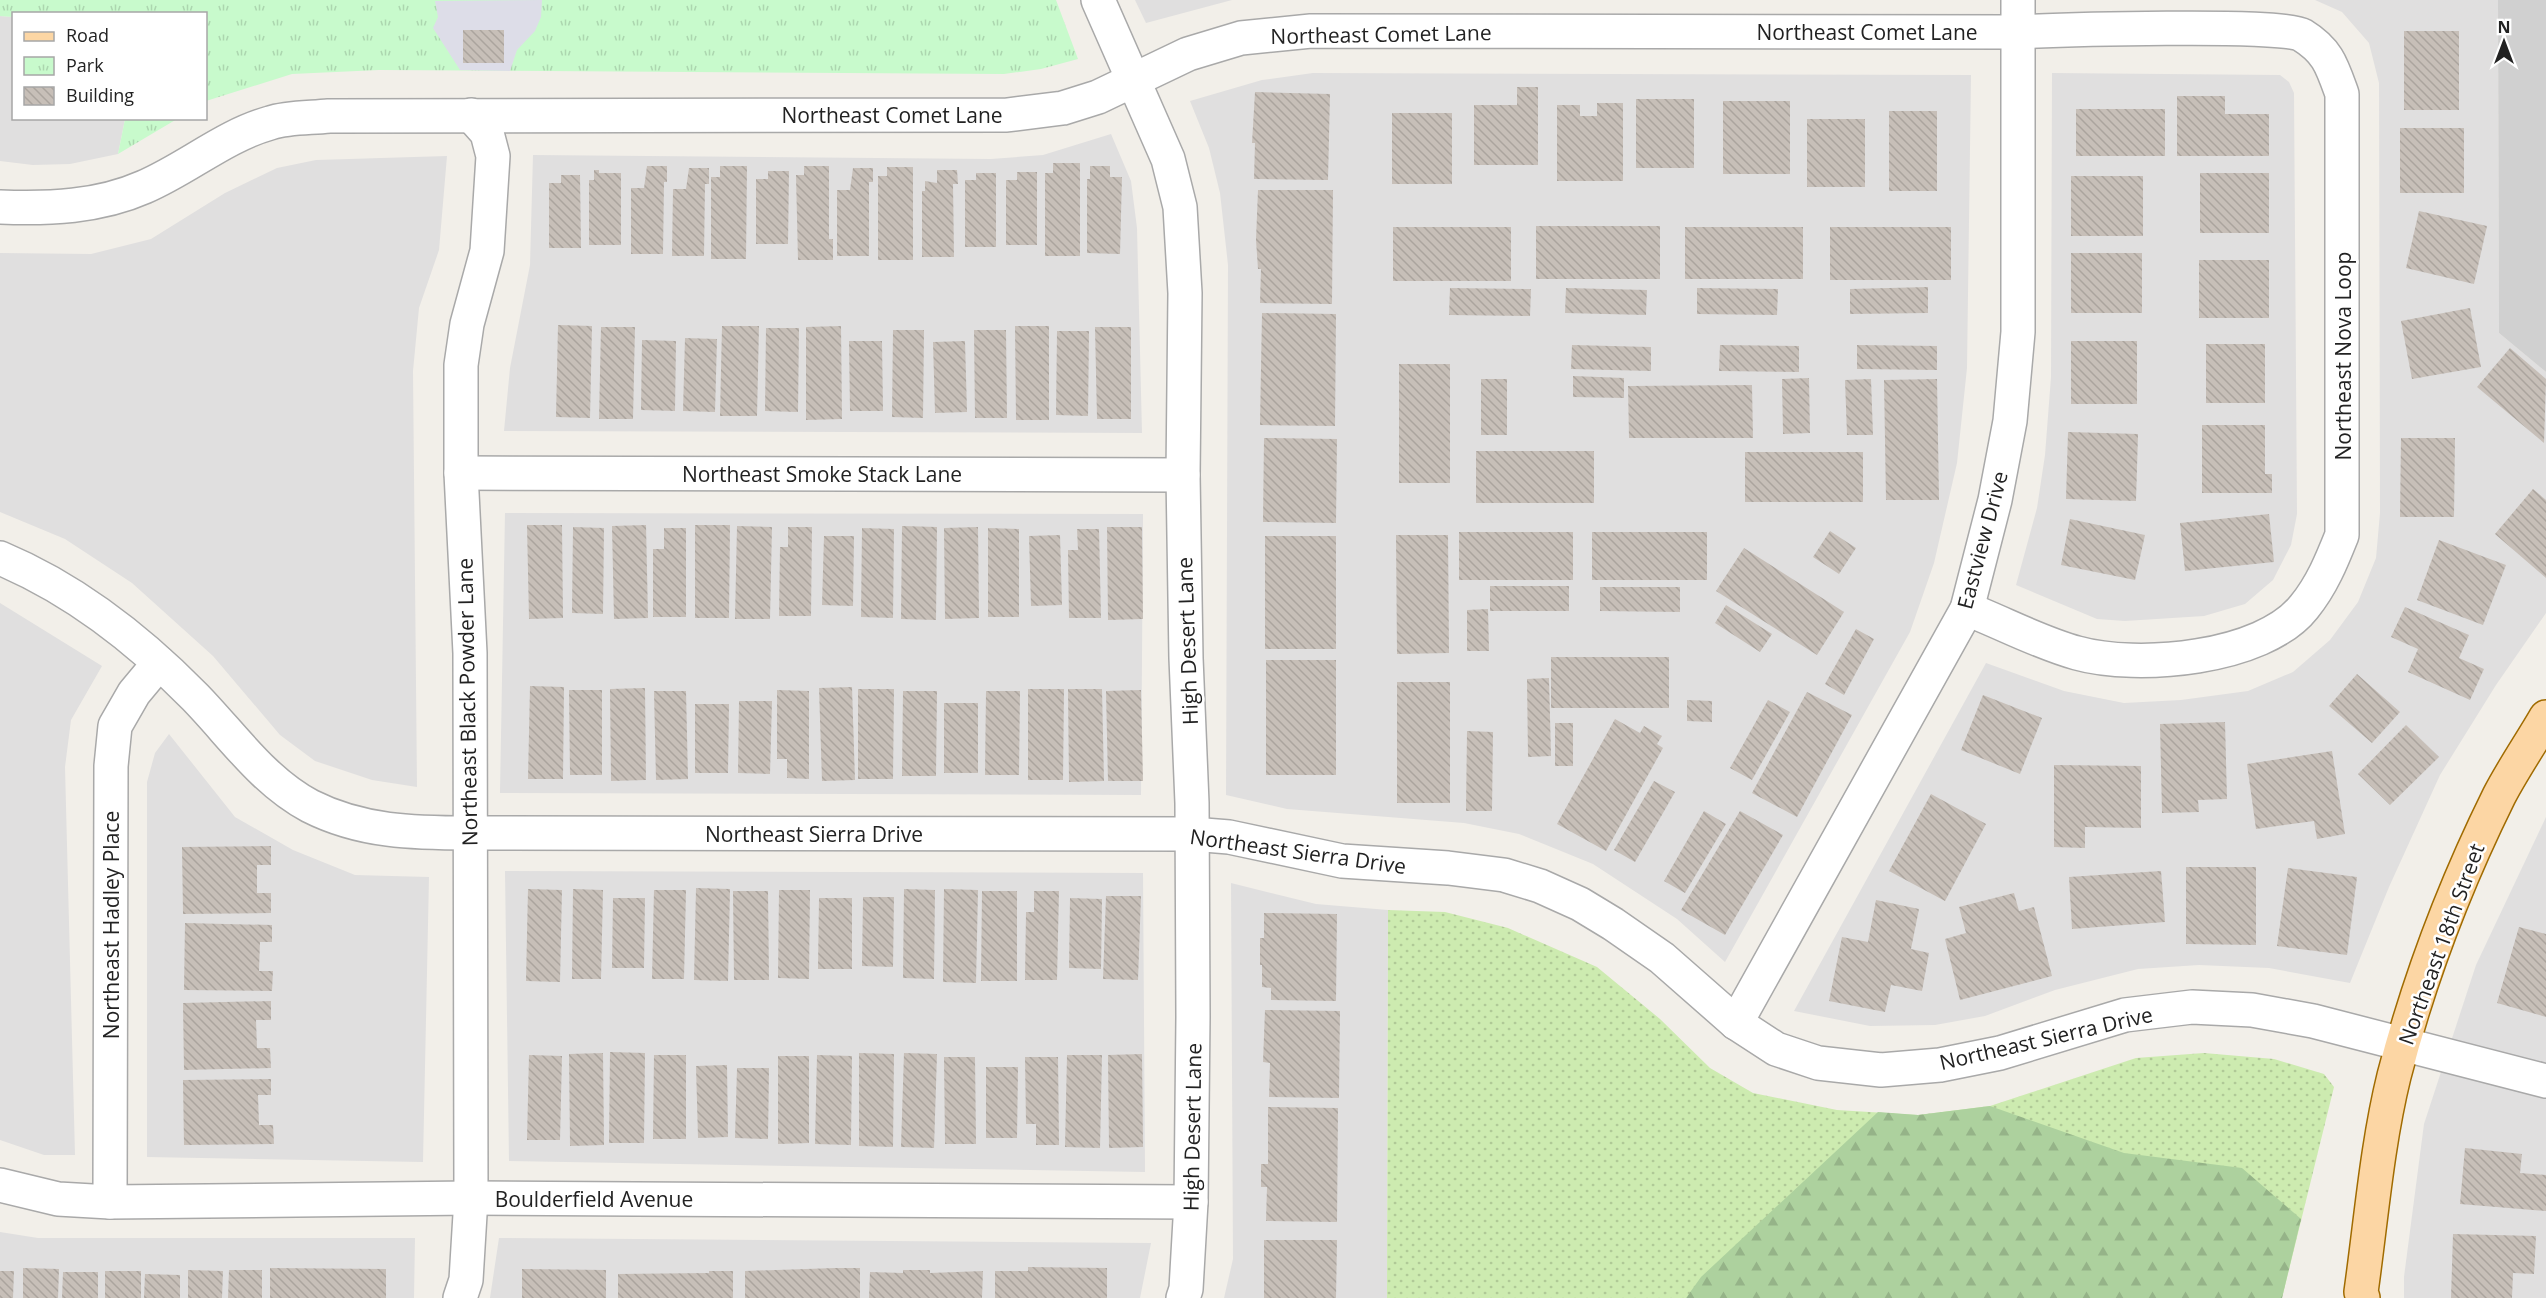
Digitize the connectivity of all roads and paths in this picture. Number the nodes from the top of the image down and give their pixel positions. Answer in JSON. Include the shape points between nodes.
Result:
{"nodes":[{"id":1,"x":1098,"y":0,"type":"edge"},
{"id":2,"x":2018,"y":0,"type":"edge"},
{"id":3,"x":2018,"y":32,"type":"junction"},
{"id":4,"x":1134,"y":80,"type":"junction"},
{"id":5,"x":471,"y":116,"type":"junction"},
{"id":6,"x":0,"y":207,"type":"edge"},
{"id":7,"x":461,"y":473,"type":"junction"},
{"id":8,"x":1183,"y":475,"type":"junction"},
{"id":9,"x":0,"y":558,"type":"edge"},
{"id":10,"x":1967,"y":609,"type":"junction"},
{"id":11,"x":159,"y":663,"type":"junction"},
{"id":12,"x":2546,"y":717,"type":"edge"},
{"id":13,"x":470,"y":834,"type":"junction"},
{"id":14,"x":1192,"y":834,"type":"junction"},
{"id":15,"x":1736,"y":1023,"type":"junction"},
{"id":16,"x":2404,"y":1044,"type":"junction"},
{"id":17,"x":2546,"y":1081,"type":"edge"},
{"id":18,"x":0,"y":1185,"type":"edge"},
{"id":19,"x":471,"y":1198,"type":"junction"},
{"id":20,"x":110,"y":1202,"type":"junction"},
{"id":21,"x":1191,"y":1202,"type":"junction"},
{"id":22,"x":2360,"y":1296,"type":"edge"},
{"id":23,"x":460,"y":1298,"type":"edge"},
{"id":24,"x":1183,"y":1298,"type":"edge"}],
"edges":[{"from":1,"to":4,"type":"street","name":"High Desert Lane"},
{"from":2,"to":3,"type":"street","name":"Eastview Drive"},
{"from":3,"to":4,"type":"street","name":"Northeast Comet Lane","via":[[1311,31],[1241,38],[1188,54]]},
{"from":3,"to":10,"type":"street","name":"Eastview Drive","via":[[2018,332],[2010,421]]},
{"from":3,"to":10,"type":"street","name":"Northeast Nova Loop","via":[[2300,33],[2329,57],[2342,94],[2342,535],[2327,573],[2303,609],[2273,633],[2237,649],[2161,659],[2117,660],[2077,653]]},
{"from":4,"to":5,"type":"street","name":"Northeast Comet Lane","via":[[1063,108],[1007,116]]},
{"from":4,"to":8,"type":"street","name":"High Desert Lane","via":[[1168,159],[1180,207],[1185,292]]},
{"from":5,"to":6,"type":"street","name":"Northeast Comet Lane","via":[[329,116],[272,122],[227,140],[143,188],[96,201],[46,208]]},
{"from":5,"to":7,"type":"street","name":"Northeast Black Powder Lane","via":[[487,133],[493,156],[487,251],[467,324],[461,364]]},
{"from":7,"to":8,"type":"street","name":"Northeast Smoke Stack Lane"},
{"from":7,"to":13,"type":"street","name":"Northeast Black Powder Lane","via":[[470,653]]},
{"from":8,"to":14,"type":"street","name":"High Desert Lane"},
{"from":9,"to":11,"type":"street","name":"Northeast Sierra Drive","via":[[35,573],[103,617]]},
{"from":10,"to":15,"type":"street","name":"Eastview Drive"},
{"from":11,"to":13,"type":"street","name":"Northeast Sierra Drive","via":[[263,772],[310,805],[364,827]]},
{"from":11,"to":20,"type":"street","name":"Northeast Hadley Place","via":[[134,693],[115,726],[111,766]]},
{"from":12,"to":16,"type":"main road","name":"Northeast 18th Street","via":[[2500,794],[2459,882],[2415,1000]]},
{"from":13,"to":14,"type":"street","name":"Northeast Sierra Drive"},
{"from":13,"to":19,"type":"street","name":"Northeast Black Powder Lane"},
{"from":14,"to":15,"type":"street","name":"Northeast Sierra Drive","via":[[1229,837],[1342,861],[1504,875],[1540,886],[1580,904],[1662,958]]},
{"from":14,"to":21,"type":"street","name":"High Desert Lane"},
{"from":15,"to":16,"type":"street","name":"Northeast Sierra Drive","via":[[1776,1049],[1818,1064],[1881,1070],[1940,1065],[2000,1053],[2125,1015],[2192,1007],[2252,1010]]},
{"from":16,"to":17,"type":"street","name":"Northeast Sierra Drive"},
{"from":16,"to":22,"type":"main road","name":"Northeast 18th Street","via":[[2394,1078]]},
{"from":18,"to":20,"type":"street","name":"Boulderfield Avenue","via":[[58,1199]]},
{"from":19,"to":20,"type":"street","name":"Boulderfield Avenue"},
{"from":19,"to":21,"type":"street","name":"Boulderfield Avenue"},
{"from":19,"to":23,"type":"street","name":"Northeast Black Powder Lane","via":[[466,1280]]},
{"from":21,"to":24,"type":"street","name":"High Desert Lane"}]}
